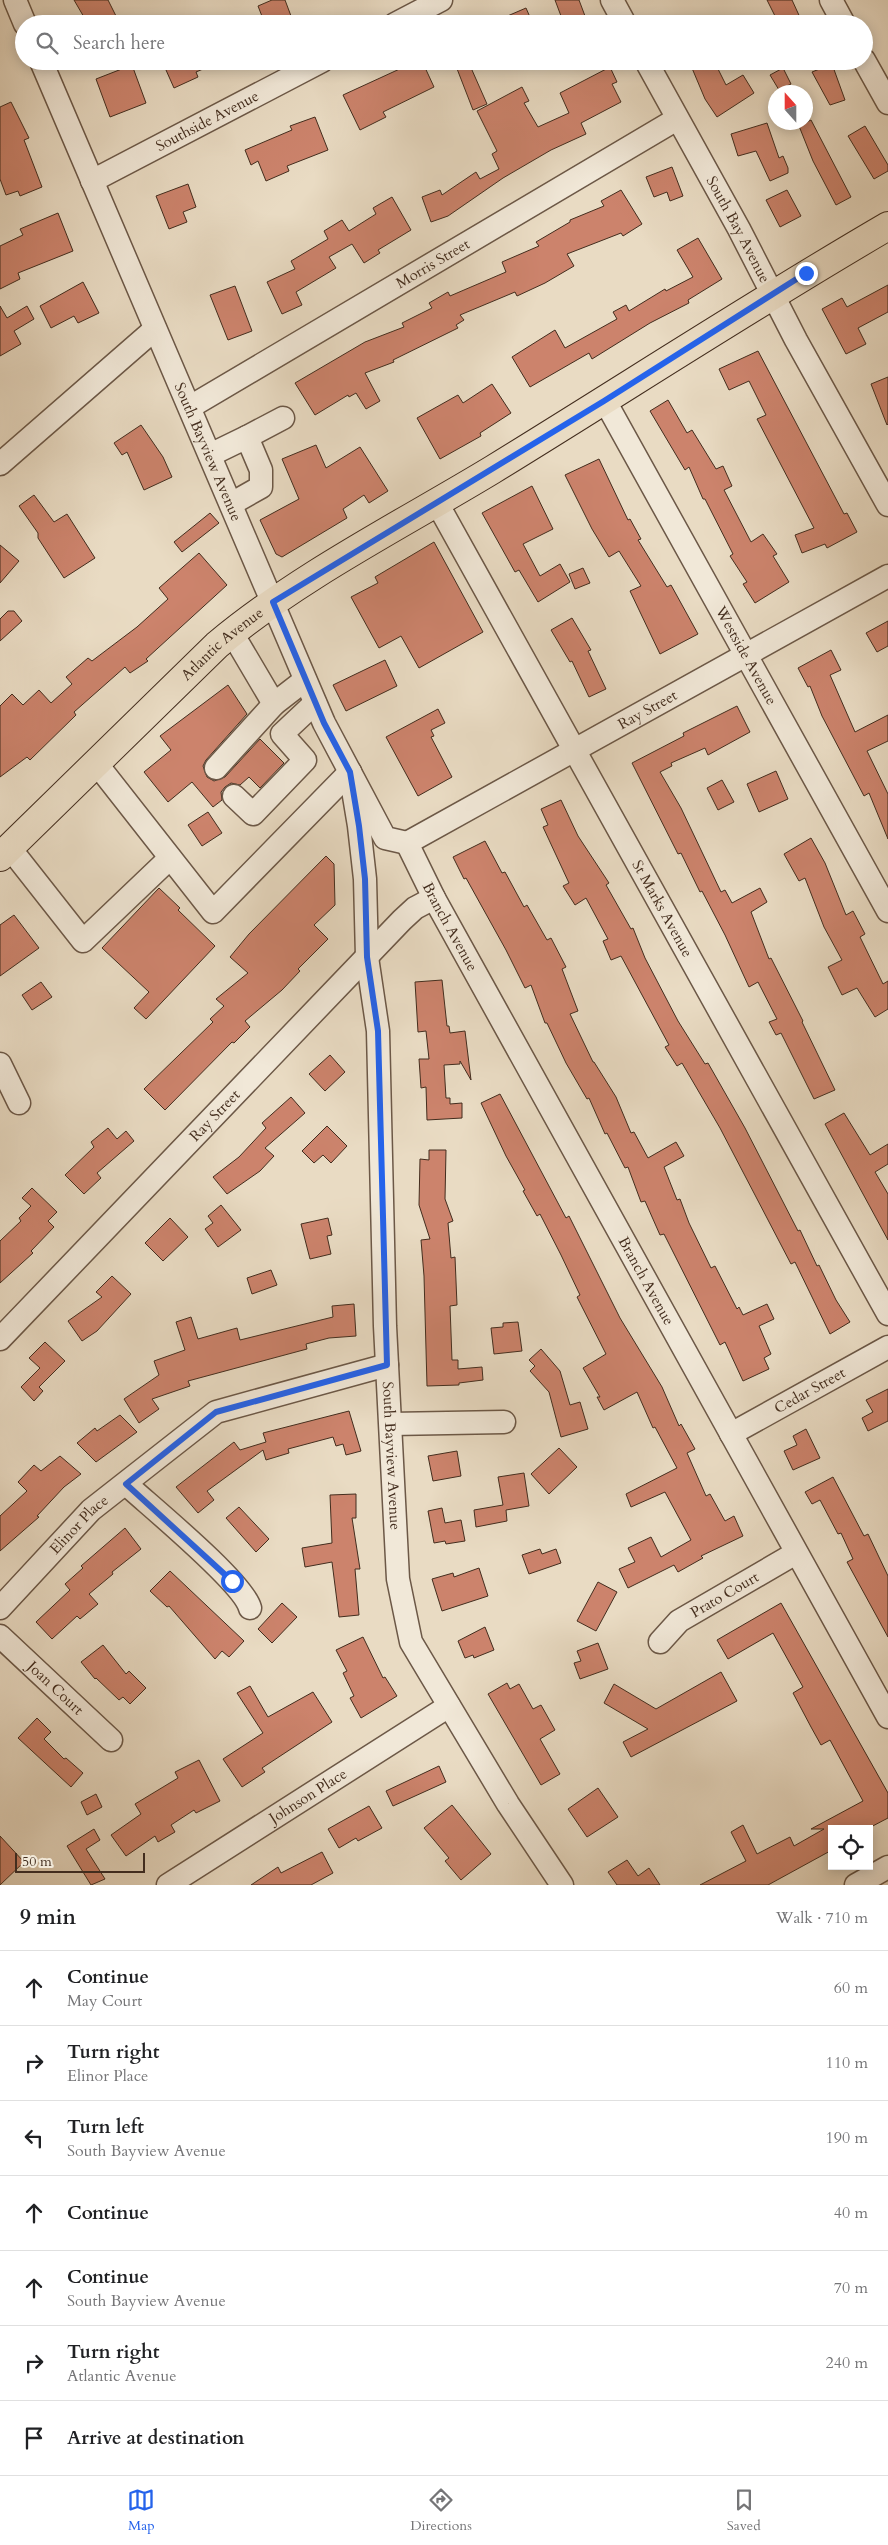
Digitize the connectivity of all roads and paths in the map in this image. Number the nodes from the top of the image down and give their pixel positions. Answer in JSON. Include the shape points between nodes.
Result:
{"nodes":[{"id":1,"x":15,"y":0,"type":"edge"},
{"id":2,"x":441,"y":0,"type":"edge"},
{"id":3,"x":612,"y":0,"type":"edge"},
{"id":4,"x":831,"y":0,"type":"edge"},
{"id":5,"x":21,"y":15,"type":"edge"},
{"id":6,"x":412,"y":15,"type":"edge"},
{"id":7,"x":620,"y":15,"type":"edge"},
{"id":8,"x":839,"y":15,"type":"edge"},
{"id":9,"x":45,"y":70,"type":"edge"},
{"id":10,"x":305,"y":70,"type":"edge"},
{"id":11,"x":651,"y":70,"type":"edge"},
{"id":12,"x":870,"y":70,"type":"edge"},
{"id":13,"x":888,"y":103,"type":"edge"},
{"id":14,"x":677,"y":119,"type":"junction"},
{"id":15,"x":92,"y":180,"type":"junction"},
{"id":16,"x":888,"y":226,"type":"edge"},
{"id":17,"x":773,"y":295,"type":"junction"},
{"id":18,"x":155,"y":329,"type":"junction"},
{"id":19,"x":604,"y":401,"type":"junction"},
{"id":20,"x":190,"y":407,"type":"junction"},
{"id":21,"x":283,"y":418,"type":"dead end"},
{"id":22,"x":247,"y":437,"type":"junction"},
{"id":23,"x":210,"y":455,"type":"junction"},
{"id":24,"x":0,"y":464,"type":"edge"},
{"id":25,"x":437,"y":503,"type":"junction"},
{"id":26,"x":231,"y":504,"type":"junction"},
{"id":27,"x":888,"y":505,"type":"edge"},
{"id":28,"x":888,"y":576,"type":"edge"},
{"id":29,"x":273,"y":602,"type":"junction"},
{"id":30,"x":232,"y":633,"type":"junction"},
{"id":31,"x":746,"y":655,"type":"junction"},
{"id":32,"x":306,"y":680,"type":"junction"},
{"id":33,"x":315,"y":703,"type":"junction"},
{"id":34,"x":274,"y":704,"type":"junction"},
{"id":35,"x":331,"y":737,"type":"junction"},
{"id":36,"x":575,"y":750,"type":"junction"},
{"id":37,"x":306,"y":760,"type":"junction"},
{"id":38,"x":96,"y":763,"type":"junction"},
{"id":39,"x":216,"y":768,"type":"dead end"},
{"id":40,"x":350,"y":772,"type":"junction"},
{"id":41,"x":234,"y":796,"type":"dead end"},
{"id":42,"x":385,"y":838,"type":"junction"},
{"id":43,"x":407,"y":844,"type":"junction"},
{"id":44,"x":5,"y":852,"type":"edge"},
{"id":45,"x":170,"y":858,"type":"junction"},
{"id":46,"x":365,"y":879,"type":"junction"},
{"id":47,"x":434,"y":898,"type":"junction"},
{"id":48,"x":888,"y":911,"type":"edge"},
{"id":49,"x":367,"y":957,"type":"junction"},
{"id":50,"x":0,"y":1064,"type":"edge"},
{"id":51,"x":19,"y":1103,"type":"dead end"},
{"id":52,"x":888,"y":1314,"type":"edge"},
{"id":53,"x":0,"y":1339,"type":"edge"},
{"id":54,"x":888,"y":1347,"type":"edge"},
{"id":55,"x":387,"y":1365,"type":"junction"},
{"id":56,"x":504,"y":1422,"type":"dead end"},
{"id":57,"x":391,"y":1424,"type":"junction"},
{"id":58,"x":731,"y":1434,"type":"junction"},
{"id":59,"x":126,"y":1484,"type":"junction"},
{"id":60,"x":796,"y":1553,"type":"junction"},
{"id":61,"x":0,"y":1608,"type":"edge"},
{"id":62,"x":250,"y":1608,"type":"dead end"},
{"id":63,"x":0,"y":1636,"type":"edge"},
{"id":64,"x":660,"y":1642,"type":"dead end"},
{"id":65,"x":449,"y":1706,"type":"junction"},
{"id":66,"x":888,"y":1717,"type":"edge"},
{"id":67,"x":111,"y":1740,"type":"dead end"},
{"id":68,"x":888,"y":1867,"type":"edge"},
{"id":69,"x":168,"y":1885,"type":"edge"},
{"id":70,"x":562,"y":1885,"type":"edge"},
{"id":71,"x":856,"y":1885,"type":"edge"}],
"edges":[{"from":1,"to":5,"type":"street"},
{"from":2,"to":6,"type":"street"},
{"from":3,"to":7,"type":"street"},
{"from":4,"to":8,"type":"street"},
{"from":9,"to":15,"type":"street","name":"South Bayview Avenue"},
{"from":10,"to":15,"type":"street","name":"Southside Avenue"},
{"from":11,"to":14,"type":"street","name":"South Bay Avenue"},
{"from":12,"to":13,"type":"street"},
{"from":14,"to":17,"type":"street","name":"South Bay Avenue"},
{"from":14,"to":20,"type":"street","name":"Morris Street"},
{"from":15,"to":18,"type":"street","name":"South Bayview Avenue"},
{"from":16,"to":17,"type":"main road","name":"Atlantic Avenue"},
{"from":17,"to":19,"type":"main road","name":"Atlantic Avenue"},
{"from":17,"to":27,"type":"street","name":"South Bay Avenue"},
{"from":18,"to":20,"type":"street","name":"South Bayview Avenue"},
{"from":18,"to":24,"type":"street"},
{"from":19,"to":25,"type":"main road","name":"Atlantic Avenue"},
{"from":19,"to":31,"type":"street","name":"Westside Avenue"},
{"from":20,"to":23,"type":"street","name":"South Bayview Avenue"},
{"from":21,"to":22,"type":"street"},
{"from":22,"to":23,"type":"street"},
{"from":22,"to":26,"type":"street","via":[[261,470],[262,487]]},
{"from":23,"to":26,"type":"street","name":"South Bayview Avenue"},
{"from":25,"to":29,"type":"main road","name":"Atlantic Avenue"},
{"from":25,"to":36,"type":"street","name":"St Marks Avenue"},
{"from":26,"to":29,"type":"street","name":"South Bayview Avenue"},
{"from":28,"to":31,"type":"street","name":"Ray Street"},
{"from":29,"to":30,"type":"main road","name":"Atlantic Avenue"},
{"from":29,"to":32,"type":"street","name":"South Bayview Avenue"},
{"from":30,"to":34,"type":"street"},
{"from":30,"to":38,"type":"main road","name":"Atlantic Avenue"},
{"from":31,"to":36,"type":"street","name":"Ray Street"},
{"from":31,"to":48,"type":"street","name":"Westside Avenue"},
{"from":32,"to":33,"type":"street","name":"South Bayview Avenue"},
{"from":32,"to":34,"type":"street"},
{"from":33,"to":35,"type":"street","name":"South Bayview Avenue"},
{"from":33,"to":37,"type":"street","via":[[282,734]]},
{"from":34,"to":39,"type":"street"},
{"from":35,"to":37,"type":"street"},
{"from":35,"to":40,"type":"street","name":"South Bayview Avenue"},
{"from":36,"to":43,"type":"street","name":"Ray Street"},
{"from":36,"to":52,"type":"street","name":"St Marks Avenue"},
{"from":37,"to":41,"type":"street","via":[[253,814]]},
{"from":38,"to":44,"type":"main road","name":"Atlantic Avenue"},
{"from":38,"to":45,"type":"street"},
{"from":40,"to":42,"type":"street","name":"South Bayview Avenue"},
{"from":40,"to":45,"type":"street","via":[[213,912]]},
{"from":40,"to":46,"type":"street"},
{"from":42,"to":43,"type":"street"},
{"from":42,"to":46,"type":"street","name":"South Bayview Avenue"},
{"from":43,"to":47,"type":"street","name":"Branch Avenue"},
{"from":44,"to":45,"type":"street","via":[[83,941]]},
{"from":46,"to":49,"type":"street","name":"South Bayview Avenue"},
{"from":47,"to":49,"type":"street","name":"Ray Street","via":[[415,908]]},
{"from":47,"to":58,"type":"street","name":"Branch Avenue"},
{"from":49,"to":53,"type":"street","name":"Ray Street"},
{"from":49,"to":55,"type":"street","name":"South Bayview Avenue","via":[[378,1031]]},
{"from":50,"to":51,"type":"street"},
{"from":54,"to":58,"type":"street","name":"Cedar Street"},
{"from":55,"to":57,"type":"street","name":"South Bayview Avenue"},
{"from":55,"to":59,"type":"street","name":"Elinor Place","via":[[216,1412]]},
{"from":56,"to":57,"type":"street"},
{"from":57,"to":65,"type":"street","name":"South Bayview Avenue","via":[[402,1604],[411,1642]]},
{"from":58,"to":60,"type":"street","name":"Branch Avenue"},
{"from":59,"to":61,"type":"street","name":"Elinor Place","via":[[74,1527]]},
{"from":59,"to":62,"type":"street","via":[[232,1581]]},
{"from":60,"to":64,"type":"street","name":"Prato Court","via":[[679,1621]]},
{"from":60,"to":66,"type":"street","name":"Branch Avenue"},
{"from":63,"to":67,"type":"street","name":"Joan Court"},
{"from":65,"to":69,"type":"street","name":"Johnson Place"},
{"from":65,"to":70,"type":"street","name":"South Bayview Avenue"},
{"from":68,"to":71,"type":"street"}]}
